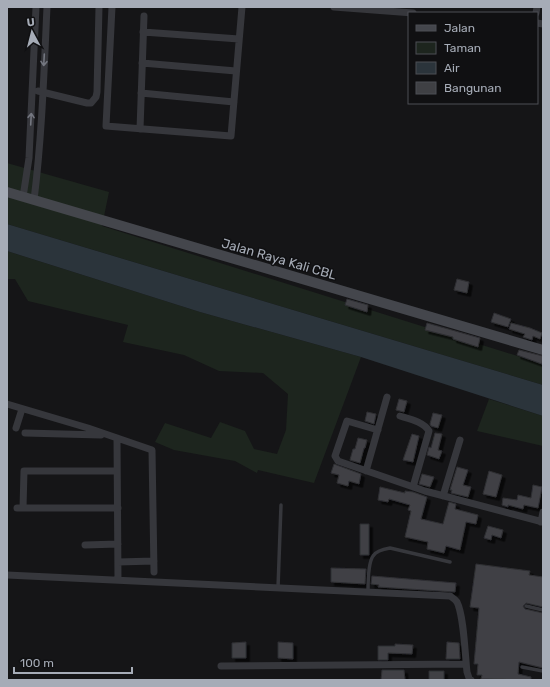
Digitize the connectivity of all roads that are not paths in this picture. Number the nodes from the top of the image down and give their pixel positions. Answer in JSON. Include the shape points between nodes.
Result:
{"nodes":[{"id":1,"x":36,"y":7,"type":"edge"},
{"id":2,"x":47,"y":7,"type":"edge"},
{"id":3,"x":99,"y":7,"type":"edge"},
{"id":4,"x":112,"y":7,"type":"edge"},
{"id":5,"x":242,"y":7,"type":"edge"},
{"id":6,"x":334,"y":7,"type":"edge"},
{"id":7,"x":380,"y":9,"type":"edge"},
{"id":8,"x":388,"y":9,"type":"edge"},
{"id":9,"x":408,"y":12,"type":"edge"},
{"id":10,"x":144,"y":16,"type":"dead end"},
{"id":11,"x":143,"y":32,"type":"junction"},
{"id":12,"x":239,"y":39,"type":"junction"},
{"id":13,"x":142,"y":63,"type":"junction"},
{"id":14,"x":236,"y":71,"type":"junction"},
{"id":15,"x":32,"y":90,"type":"junction"},
{"id":16,"x":42,"y":92,"type":"junction"},
{"id":17,"x":141,"y":93,"type":"junction"},
{"id":18,"x":234,"y":102,"type":"junction"},
{"id":19,"x":140,"y":129,"type":"junction"},
{"id":20,"x":7,"y":192,"type":"edge"},
{"id":21,"x":23,"y":197,"type":"junction"},
{"id":22,"x":34,"y":200,"type":"junction"},
{"id":23,"x":543,"y":350,"type":"edge"},
{"id":24,"x":387,"y":397,"type":"dead end"},
{"id":25,"x":7,"y":404,"type":"edge"},
{"id":26,"x":22,"y":409,"type":"junction"},
{"id":27,"x":400,"y":416,"type":"dead end"},
{"id":28,"x":16,"y":428,"type":"dead end"},
{"id":29,"x":378,"y":430,"type":"junction"},
{"id":30,"x":25,"y":433,"type":"dead end"},
{"id":31,"x":107,"y":435,"type":"junction"},
{"id":32,"x":117,"y":438,"type":"junction"},
{"id":33,"x":460,"y":440,"type":"dead end"},
{"id":34,"x":117,"y":471,"type":"junction"},
{"id":35,"x":366,"y":471,"type":"junction"},
{"id":36,"x":412,"y":487,"type":"junction"},
{"id":37,"x":443,"y":496,"type":"junction"},
{"id":38,"x":281,"y":505,"type":"dead end"},
{"id":39,"x":118,"y":508,"type":"junction"},
{"id":40,"x":543,"y":512,"type":"edge"},
{"id":41,"x":542,"y":522,"type":"edge"},
{"id":42,"x":118,"y":544,"type":"junction"},
{"id":43,"x":85,"y":545,"type":"dead end"},
{"id":44,"x":118,"y":562,"type":"junction"},
{"id":45,"x":154,"y":562,"type":"junction"},
{"id":46,"x":450,"y":562,"type":"dead end"},
{"id":47,"x":154,"y":572,"type":"dead end"},
{"id":48,"x":7,"y":574,"type":"edge"},
{"id":49,"x":118,"y":580,"type":"junction"},
{"id":50,"x":278,"y":588,"type":"junction"},
{"id":51,"x":368,"y":592,"type":"junction"},
{"id":52,"x":526,"y":606,"type":"dead end"},
{"id":53,"x":543,"y":610,"type":"edge"},
{"id":54,"x":466,"y":664,"type":"junction"},
{"id":55,"x":221,"y":666,"type":"dead end"},
{"id":56,"x":522,"y":667,"type":"dead end"},
{"id":57,"x":543,"y":671,"type":"edge"},
{"id":58,"x":471,"y":680,"type":"edge"}],
"edges":[{"from":1,"to":15,"type":"street"},
{"from":2,"to":16,"type":"street","one_way":true},
{"from":3,"to":16,"type":"street","via":[[97,92],[94,100],[86,103]]},
{"from":4,"to":19,"type":"street","via":[[106,126]]},
{"from":5,"to":12,"type":"street"},
{"from":6,"to":7,"type":"street"},
{"from":7,"to":8,"type":"street"},
{"from":8,"to":9,"type":"street"},
{"from":10,"to":11,"type":"street"},
{"from":11,"to":12,"type":"street"},
{"from":11,"to":13,"type":"street"},
{"from":12,"to":14,"type":"street"},
{"from":13,"to":14,"type":"street"},
{"from":13,"to":17,"type":"street"},
{"from":14,"to":18,"type":"street"},
{"from":15,"to":16,"type":"street"},
{"from":21,"to":15,"type":"street","one_way":true,"via":[[28,174]]},
{"from":16,"to":22,"type":"street"},
{"from":17,"to":18,"type":"street"},
{"from":17,"to":19,"type":"street"},
{"from":18,"to":19,"type":"street","via":[[231,136]]},
{"from":20,"to":21,"type":"main road","name":"Jalan Raya Kali CBL"},
{"from":21,"to":22,"type":"main road","name":"Jalan Raya Kali CBL"},
{"from":22,"to":23,"type":"main road","name":"Jalan Raya Kali CBL"},
{"from":24,"to":29,"type":"street"},
{"from":25,"to":26,"type":"street"},
{"from":26,"to":28,"type":"street"},
{"from":26,"to":31,"type":"street"},
{"from":27,"to":36,"type":"street","via":[[427,426],[429,431]]},
{"from":29,"to":35,"type":"street"},
{"from":29,"to":35,"type":"street","via":[[346,421],[335,456],[338,461]]},
{"from":30,"to":31,"type":"street"},
{"from":31,"to":32,"type":"street"},
{"from":32,"to":34,"type":"street"},
{"from":32,"to":45,"type":"street","via":[[152,450]]},
{"from":33,"to":37,"type":"street"},
{"from":34,"to":39,"type":"street"},
{"from":34,"to":39,"type":"street","via":[[24,470],[20,508]]},
{"from":35,"to":36,"type":"street"},
{"from":36,"to":37,"type":"street"},
{"from":37,"to":41,"type":"street"},
{"from":38,"to":50,"type":"lane"},
{"from":39,"to":42,"type":"street"},
{"from":40,"to":41,"type":"street"},
{"from":42,"to":43,"type":"street"},
{"from":42,"to":44,"type":"street"},
{"from":44,"to":45,"type":"street"},
{"from":44,"to":49,"type":"street"},
{"from":45,"to":47,"type":"street"},
{"from":46,"to":51,"type":"lane","via":[[390,548],[382,550],[373,555],[371,560]]},
{"from":48,"to":49,"type":"street"},
{"from":49,"to":50,"type":"street"},
{"from":50,"to":51,"type":"street"},
{"from":51,"to":54,"type":"street","via":[[454,598],[460,613]]},
{"from":52,"to":53,"type":"lane"},
{"from":54,"to":55,"type":"street"},
{"from":54,"to":58,"type":"street"},
{"from":56,"to":57,"type":"lane"}]}
